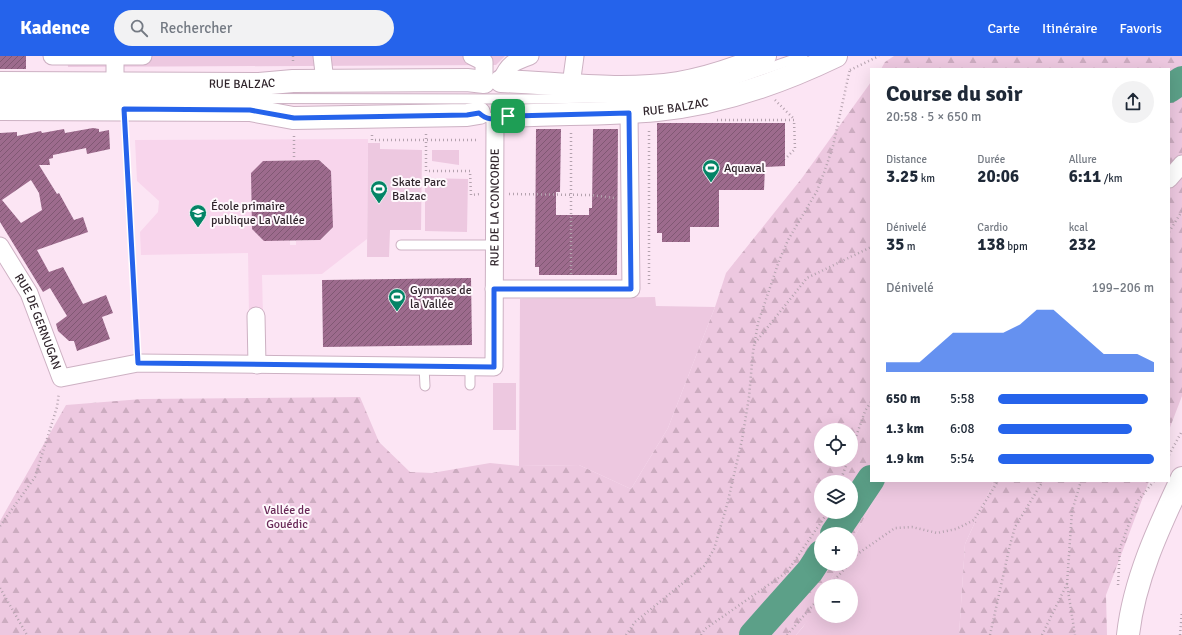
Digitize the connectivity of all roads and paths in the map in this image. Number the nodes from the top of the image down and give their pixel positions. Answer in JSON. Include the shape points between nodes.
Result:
{"nodes":[{"id":1,"x":52,"y":56,"type":"edge"},
{"id":2,"x":115,"y":56,"type":"edge"},
{"id":3,"x":143,"y":56,"type":"edge"},
{"id":4,"x":322,"y":56,"type":"edge"},
{"id":5,"x":472,"y":56,"type":"edge"},
{"id":6,"x":530,"y":56,"type":"edge"},
{"id":7,"x":575,"y":56,"type":"edge"},
{"id":8,"x":764,"y":56,"type":"edge"},
{"id":9,"x":803,"y":56,"type":"edge"},
{"id":10,"x":879,"y":56,"type":"edge"},
{"id":11,"x":846,"y":63,"type":"edge"},
{"id":12,"x":325,"y":81,"type":"junction"},
{"id":13,"x":0,"y":83,"type":"edge"},
{"id":14,"x":115,"y":84,"type":"junction"},
{"id":15,"x":571,"y":85,"type":"junction"},
{"id":16,"x":760,"y":87,"type":"junction"},
{"id":17,"x":0,"y":98,"type":"edge"},
{"id":18,"x":494,"y":106,"type":"junction"},
{"id":19,"x":0,"y":109,"type":"edge"},
{"id":20,"x":124,"y":109,"type":"junction"},
{"id":21,"x":629,"y":113,"type":"junction"},
{"id":22,"x":572,"y":114,"type":"junction"},
{"id":23,"x":710,"y":120,"type":"dead end"},
{"id":24,"x":794,"y":120,"type":"junction"},
{"id":25,"x":649,"y":126,"type":"dead end"},
{"id":26,"x":294,"y":135,"type":"dead end"},
{"id":27,"x":302,"y":135,"type":"dead end"},
{"id":28,"x":364,"y":135,"type":"dead end"},
{"id":29,"x":786,"y":159,"type":"dead end"},
{"id":30,"x":1182,"y":164,"type":"edge"},
{"id":31,"x":1170,"y":178,"type":"edge"},
{"id":32,"x":1182,"y":211,"type":"edge"},
{"id":33,"x":1170,"y":230,"type":"edge"},
{"id":34,"x":401,"y":244,"type":"dead end"},
{"id":35,"x":494,"y":245,"type":"junction"},
{"id":36,"x":0,"y":246,"type":"edge"},
{"id":37,"x":870,"y":247,"type":"edge"},
{"id":38,"x":649,"y":288,"type":"dead end"},
{"id":39,"x":494,"y":289,"type":"junction"},
{"id":40,"x":571,"y":289,"type":"junction"},
{"id":41,"x":256,"y":316,"type":"dead end"},
{"id":42,"x":754,"y":343,"type":"junction"},
{"id":43,"x":138,"y":363,"type":"junction"},
{"id":44,"x":257,"y":365,"type":"junction"},
{"id":45,"x":424,"y":367,"type":"junction"},
{"id":46,"x":470,"y":367,"type":"junction"},
{"id":47,"x":61,"y":378,"type":"junction"},
{"id":48,"x":470,"y":385,"type":"dead end"},
{"id":49,"x":425,"y":386,"type":"dead end"},
{"id":50,"x":870,"y":404,"type":"edge"},
{"id":51,"x":858,"y":431,"type":"edge"},
{"id":52,"x":1182,"y":431,"type":"edge"},
{"id":53,"x":1170,"y":453,"type":"edge"},
{"id":54,"x":1182,"y":478,"type":"edge"},
{"id":55,"x":997,"y":482,"type":"edge"},
{"id":56,"x":1042,"y":482,"type":"edge"},
{"id":57,"x":1081,"y":482,"type":"edge"},
{"id":58,"x":1153,"y":482,"type":"edge"},
{"id":59,"x":823,"y":519,"type":"edge"},
{"id":60,"x":0,"y":526,"type":"edge"},
{"id":61,"x":858,"y":554,"type":"edge"},
{"id":62,"x":842,"y":571,"type":"edge"},
{"id":63,"x":836,"y":579,"type":"edge"},
{"id":64,"x":1067,"y":584,"type":"junction"},
{"id":65,"x":0,"y":588,"type":"edge"},
{"id":66,"x":1118,"y":588,"type":"dead end"},
{"id":67,"x":814,"y":604,"type":"edge"},
{"id":68,"x":1182,"y":611,"type":"edge"},
{"id":69,"x":28,"y":635,"type":"edge"},
{"id":70,"x":626,"y":635,"type":"edge"},
{"id":71,"x":701,"y":635,"type":"edge"},
{"id":72,"x":787,"y":635,"type":"edge"},
{"id":73,"x":990,"y":635,"type":"edge"},
{"id":74,"x":1042,"y":635,"type":"edge"},
{"id":75,"x":1075,"y":635,"type":"edge"},
{"id":76,"x":1128,"y":635,"type":"edge"},
{"id":77,"x":1180,"y":635,"type":"edge"}],
"edges":[{"from":1,"to":2,"type":"street"},
{"from":2,"to":3,"type":"street"},
{"from":2,"to":14,"type":"street"},
{"from":4,"to":12,"type":"street"},
{"from":5,"to":18,"type":"street","name":"RUE DE LA CONCORDE","via":[[484,62]]},
{"from":6,"to":18,"type":"street","via":[[506,68]]},
{"from":7,"to":15,"type":"street"},
{"from":8,"to":15,"type":"street","name":"RUE BALZAC","via":[[721,72],[677,83],[632,86]]},
{"from":9,"to":18,"type":"lane","via":[[738,80],[688,93]]},
{"from":10,"to":11,"type":"path"},
{"from":11,"to":16,"type":"street","name":"RUE BALZAC","via":[[798,73]]},
{"from":11,"to":42,"type":"path","via":[[832,146],[825,170],[817,191],[788,240],[779,261]]},
{"from":12,"to":14,"type":"street","name":"RUE BALZAC","via":[[259,84]]},
{"from":12,"to":18,"type":"street","name":"RUE BALZAC","via":[[467,80]]},
{"from":13,"to":14,"type":"street","name":"RUE BALZAC"},
{"from":15,"to":18,"type":"street","name":"RUE BALZAC"},
{"from":16,"to":21,"type":"street","name":"RUE BALZAC","via":[[689,106]]},
{"from":16,"to":24,"type":"path"},
{"from":17,"to":18,"type":"lane"},
{"from":18,"to":20,"type":"street","name":"RUE BALZAC","via":[[467,115],[294,118],[250,110]]},
{"from":18,"to":22,"type":"street","name":"RUE BALZAC"},
{"from":18,"to":28,"type":"path","via":[[372,140],[372,135]]},
{"from":18,"to":35,"type":"street","name":"RUE DE LA CONCORDE"},
{"from":19,"to":20,"type":"street","name":"RUE BALZAC"},
{"from":20,"to":43,"type":"path"},
{"from":21,"to":22,"type":"street","name":"RUE BALZAC"},
{"from":21,"to":40,"type":"street","via":[[631,289]]},
{"from":22,"to":40,"type":"path"},
{"from":23,"to":24,"type":"path"},
{"from":24,"to":29,"type":"path","via":[[795,149]]},
{"from":25,"to":38,"type":"path"},
{"from":26,"to":27,"type":"path"},
{"from":30,"to":31,"type":"street"},
{"from":32,"to":33,"type":"path"},
{"from":34,"to":35,"type":"lane"},
{"from":35,"to":39,"type":"street","name":"RUE DE LA CONCORDE"},
{"from":36,"to":47,"type":"street","name":"RUE DE GERNUGAN","via":[[29,293]]},
{"from":37,"to":42,"type":"path","via":[[807,278]]},
{"from":39,"to":40,"type":"street"},
{"from":39,"to":46,"type":"street","name":"RUE DE LA CONCORDE","via":[[494,367]]},
{"from":41,"to":44,"type":"street"},
{"from":42,"to":70,"type":"path","via":[[749,397],[737,465],[710,558],[704,566],[635,622]]},
{"from":43,"to":44,"type":"street"},
{"from":43,"to":47,"type":"street"},
{"from":44,"to":45,"type":"street"},
{"from":45,"to":46,"type":"street"},
{"from":45,"to":49,"type":"lane"},
{"from":46,"to":48,"type":"lane"},
{"from":47,"to":60,"type":"path","via":[[57,406],[34,477]]},
{"from":50,"to":51,"type":"path"},
{"from":52,"to":53,"type":"path"},
{"from":54,"to":76,"type":"street","via":[[1146,563],[1136,593]]},
{"from":55,"to":61,"type":"path","via":[[974,520],[956,529],[937,533],[912,527],[894,528]]},
{"from":56,"to":73,"type":"path","via":[[1015,527]]},
{"from":57,"to":64,"type":"path","via":[[1072,511]]},
{"from":58,"to":66,"type":"path","via":[[1137,502],[1120,548]]},
{"from":59,"to":71,"type":"path","via":[[787,572],[705,629]]},
{"from":62,"to":63,"type":"path"},
{"from":64,"to":74,"type":"path"},
{"from":64,"to":75,"type":"path"},
{"from":65,"to":69,"type":"path"},
{"from":67,"to":72,"type":"path"},
{"from":68,"to":77,"type":"path"}]}
